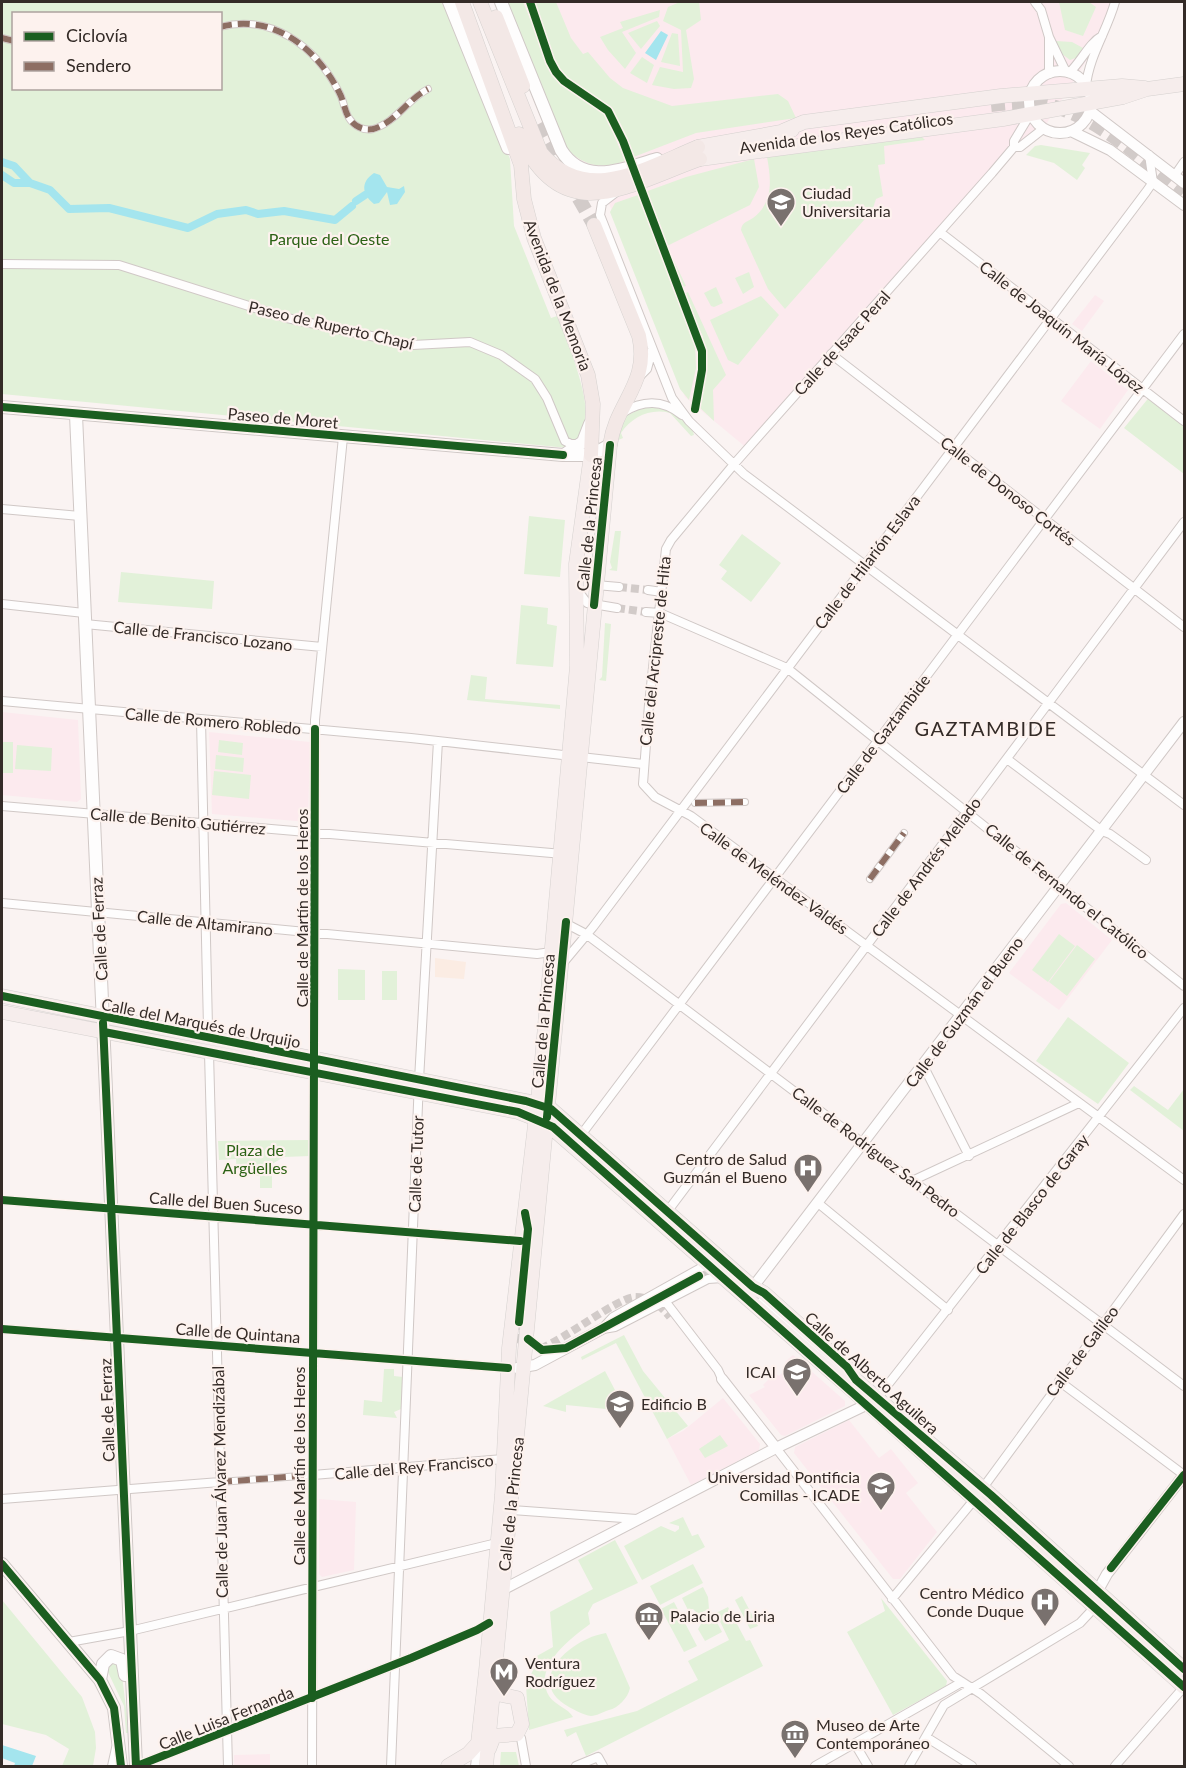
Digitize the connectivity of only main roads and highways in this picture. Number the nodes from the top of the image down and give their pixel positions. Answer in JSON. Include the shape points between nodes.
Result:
{"nodes":[{"id":1,"x":449,"y":2,"type":"edge"},
{"id":2,"x":464,"y":2,"type":"edge"},
{"id":3,"x":480,"y":2,"type":"edge"},
{"id":4,"x":490,"y":2,"type":"edge"},
{"id":5,"x":501,"y":2,"type":"edge"},
{"id":6,"x":1185,"y":84,"type":"edge"},
{"id":7,"x":1088,"y":97,"type":"junction"},
{"id":8,"x":537,"y":124,"type":"tunnel mouth"},
{"id":9,"x":783,"y":131,"type":"junction"},
{"id":10,"x":699,"y":153,"type":"junction"},
{"id":11,"x":524,"y":199,"type":"junction"},
{"id":12,"x":594,"y":225,"type":"tunnel mouth"},
{"id":13,"x":2,"y":407,"type":"edge"},
{"id":14,"x":76,"y":415,"type":"junction"},
{"id":15,"x":593,"y":417,"type":"junction"},
{"id":16,"x":610,"y":445,"type":"junction"},
{"id":17,"x":563,"y":455,"type":"junction"},
{"id":18,"x":591,"y":455,"type":"junction"},
{"id":19,"x":574,"y":756,"type":"junction"},
{"id":20,"x":560,"y":923,"type":"junction"},
{"id":21,"x":2,"y":996,"type":"edge"},
{"id":22,"x":2,"y":1012,"type":"edge"},
{"id":23,"x":103,"y":1017,"type":"junction"},
{"id":24,"x":104,"y":1032,"type":"junction"},
{"id":25,"x":316,"y":1066,"type":"junction"},
{"id":26,"x":542,"y":1113,"type":"junction"},
{"id":27,"x":873,"y":1402,"type":"junction"},
{"id":28,"x":978,"y":1494,"type":"junction"},
{"id":29,"x":503,"y":1540,"type":"junction"},
{"id":30,"x":2,"y":1564,"type":"edge"},
{"id":31,"x":1185,"y":1669,"type":"edge"},
{"id":32,"x":100,"y":1680,"type":"junction"},
{"id":33,"x":1185,"y":1687,"type":"edge"},
{"id":34,"x":131,"y":1692,"type":"junction"},
{"id":35,"x":488,"y":1693,"type":"junction"},
{"id":36,"x":484,"y":1754,"type":"edge"},
{"id":37,"x":121,"y":1767,"type":"edge"},
{"id":38,"x":136,"y":1767,"type":"edge"},
{"id":39,"x":448,"y":1767,"type":"edge"}],
"edges":[{"from":1,"to":11,"type":"main road","via":[[508,148]]},
{"from":2,"to":10,"type":"highway","name":"Avenida de los Reyes Católicos","via":[[517,130],[546,176],[574,191],[618,191]]},
{"from":2,"to":11,"type":"highway","name":"Avenida de la Memoria","via":[[521,165]]},
{"from":3,"to":10,"type":"highway","name":"Avenida de los Reyes Católicos","via":[[541,153],[556,167],[578,179],[605,182]]},
{"from":4,"to":8,"type":"highway"},
{"from":5,"to":10,"type":"main road","via":[[561,150],[576,166],[607,173]]},
{"from":6,"to":7,"type":"main road","via":[[1128,86]]},
{"from":7,"to":9,"type":"main road","via":[[1030,94],[804,122]]},
{"from":7,"to":10,"type":"main road","via":[[1003,119]]},
{"from":9,"to":10,"type":"main road","name":"Avenida de los Reyes Católicos"},
{"from":9,"to":10,"type":"main road","name":"Avenida de los Reyes Católicos","via":[[991,109]]},
{"from":11,"to":15,"type":"highway","name":"Avenida de la Memoria","via":[[534,238],[588,375]]},
{"from":12,"to":16,"type":"highway","name":"Calle de la Princesa","via":[[643,355],[639,377],[617,416]]},
{"from":13,"to":14,"type":"main road","name":"Paseo de Moret"},
{"from":14,"to":17,"type":"main road","name":"Paseo de Moret"},
{"from":14,"to":23,"type":"main road","name":"Calle de Ferraz"},
{"from":15,"to":17,"type":"main road","via":[[581,444]]},
{"from":15,"to":18,"type":"highway","name":"Avenida de la Memoria"},
{"from":16,"to":18,"type":"main road"},
{"from":16,"to":19,"type":"main road","name":"Calle de la Princesa"},
{"from":17,"to":18,"type":"main road","name":"Paseo de Moret"},
{"from":18,"to":19,"type":"main road","name":"Calle de la Princesa","via":[[576,564]]},
{"from":19,"to":20,"type":"main road","name":"Calle de la Princesa"},
{"from":20,"to":26,"type":"main road","name":"Calle de la Princesa","via":[[562,963]]},
{"from":20,"to":26,"type":"main road","name":"Calle de la Princesa","via":[[551,952]]},
{"from":21,"to":23,"type":"main road","name":"Calle del Marqués de Urquijo"},
{"from":22,"to":24,"type":"main road","name":"Calle del Marqués de Urquijo"},
{"from":23,"to":24,"type":"main road","name":"Calle de Ferraz"},
{"from":23,"to":25,"type":"main road","name":"Calle del Marqués de Urquijo"},
{"from":24,"to":25,"type":"main road","name":"Calle del Marqués de Urquijo","via":[[209,1053]]},
{"from":24,"to":34,"type":"main road","name":"Calle de Ferraz"},
{"from":25,"to":26,"type":"main road","name":"Calle del Marqués de Urquijo"},
{"from":26,"to":27,"type":"main road","name":"Calle de Alberto Aguilera","via":[[703,1271],[756,1303]]},
{"from":26,"to":27,"type":"main road","name":"Calle de Alberto Aguilera","via":[[581,1135],[764,1293],[847,1367]]},
{"from":26,"to":29,"type":"main road","name":"Calle de la Princesa","via":[[528,1340],[512,1510]]},
{"from":26,"to":29,"type":"main road","name":"Calle de la Princesa","via":[[520,1241],[508,1368]]},
{"from":27,"to":28,"type":"main road","name":"Calle de Alberto Aguilera"},
{"from":28,"to":31,"type":"main road","name":"Calle de Alberto Aguilera"},
{"from":28,"to":33,"type":"main road","name":"Calle de Alberto Aguilera","via":[[1094,1608]]},
{"from":29,"to":35,"type":"main road","name":"Calle de la Princesa","via":[[502,1590]]},
{"from":29,"to":35,"type":"main road","name":"Calle de la Princesa","via":[[489,1623]]},
{"from":30,"to":32,"type":"main road"},
{"from":32,"to":34,"type":"main road","via":[[103,1664],[116,1656],[122,1660]]},
{"from":32,"to":37,"type":"main road","via":[[114,1708]]},
{"from":34,"to":38,"type":"main road","name":"Calle de Ferraz"},
{"from":35,"to":36,"type":"main road","name":"Calle de la Princesa"},
{"from":35,"to":36,"type":"main road","via":[[519,1700],[522,1724],[517,1734],[494,1736]]},
{"from":36,"to":39,"type":"main road","via":[[468,1754]]}]}
